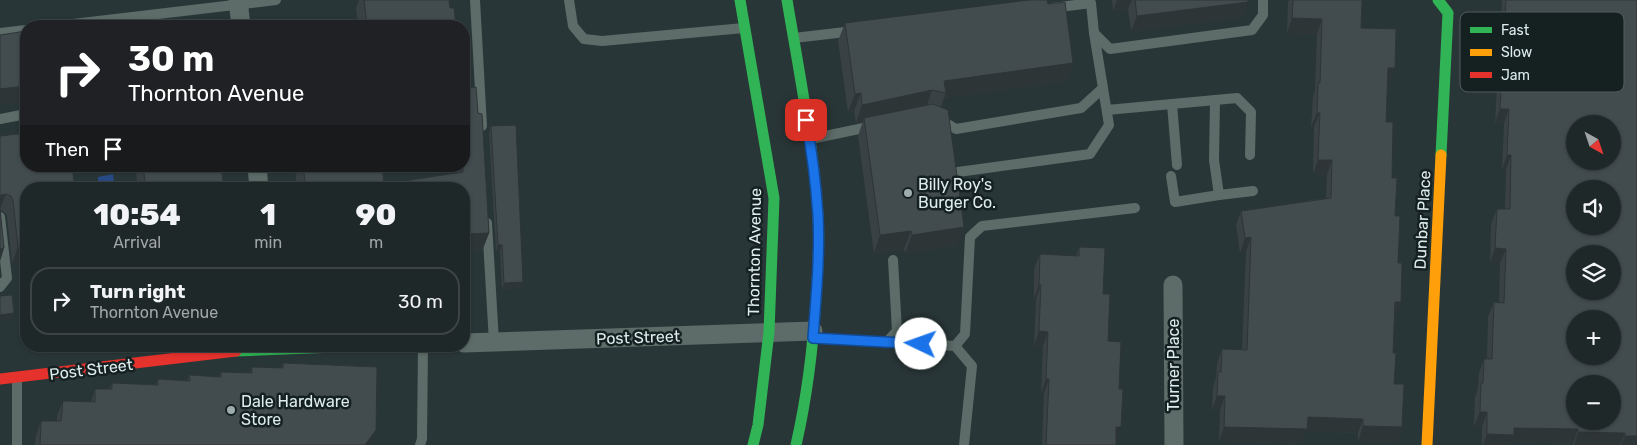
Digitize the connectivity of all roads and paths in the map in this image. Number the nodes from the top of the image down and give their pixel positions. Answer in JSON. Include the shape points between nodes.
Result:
{"nodes":[{"id":1,"x":276,"y":0,"type":"edge"},
{"id":2,"x":475,"y":0,"type":"edge"},
{"id":3,"x":569,"y":0,"type":"edge"},
{"id":4,"x":740,"y":0,"type":"edge"},
{"id":5,"x":787,"y":0,"type":"edge"},
{"id":6,"x":1263,"y":0,"type":"edge"},
{"id":7,"x":1438,"y":0,"type":"edge"},
{"id":8,"x":238,"y":2,"type":"edge"},
{"id":9,"x":1091,"y":2,"type":"edge"},
{"id":10,"x":1041,"y":9,"type":"edge"},
{"id":11,"x":122,"y":20,"type":"edge"},
{"id":12,"x":240,"y":20,"type":"edge"},
{"id":13,"x":745,"y":28,"type":"junction"},
{"id":14,"x":863,"y":30,"type":"edge"},
{"id":15,"x":20,"y":31,"type":"edge"},
{"id":16,"x":0,"y":33,"type":"edge"},
{"id":17,"x":1094,"y":33,"type":"junction"},
{"id":18,"x":793,"y":38,"type":"junction"},
{"id":19,"x":1103,"y":88,"type":"junction"},
{"id":20,"x":1215,"y":100,"type":"junction"},
{"id":21,"x":1172,"y":104,"type":"junction"},
{"id":22,"x":1107,"y":110,"type":"junction"},
{"id":23,"x":20,"y":115,"type":"edge"},
{"id":24,"x":927,"y":116,"type":"edge"},
{"id":25,"x":0,"y":119,"type":"edge"},
{"id":26,"x":883,"y":124,"type":"edge"},
{"id":27,"x":482,"y":137,"type":"edge"},
{"id":28,"x":810,"y":140,"type":"junction"},
{"id":29,"x":1250,"y":155,"type":"dead end"},
{"id":30,"x":1177,"y":165,"type":"dead end"},
{"id":31,"x":958,"y":172,"type":"edge"},
{"id":32,"x":1171,"y":176,"type":"dead end"},
{"id":33,"x":1253,"y":191,"type":"dead end"},
{"id":34,"x":1219,"y":195,"type":"junction"},
{"id":35,"x":1135,"y":208,"type":"dead end"},
{"id":36,"x":487,"y":215,"type":"edge"},
{"id":37,"x":0,"y":217,"type":"edge"},
{"id":38,"x":893,"y":260,"type":"dead end"},
{"id":39,"x":1173,"y":285,"type":"dead end"},
{"id":40,"x":0,"y":287,"type":"edge"},
{"id":41,"x":769,"y":332,"type":"junction"},
{"id":42,"x":813,"y":335,"type":"junction"},
{"id":43,"x":494,"y":342,"type":"junction"},
{"id":44,"x":886,"y":342,"type":"junction"},
{"id":45,"x":470,"y":343,"type":"edge"},
{"id":46,"x":955,"y":346,"type":"junction"},
{"id":47,"x":225,"y":352,"type":"edge"},
{"id":48,"x":423,"y":352,"type":"edge"},
{"id":49,"x":17,"y":377,"type":"junction"},
{"id":50,"x":0,"y":379,"type":"edge"},
{"id":51,"x":17,"y":445,"type":"edge"},
{"id":52,"x":420,"y":445,"type":"edge"},
{"id":53,"x":753,"y":445,"type":"edge"},
{"id":54,"x":796,"y":445,"type":"edge"},
{"id":55,"x":964,"y":445,"type":"edge"},
{"id":56,"x":1174,"y":445,"type":"edge"},
{"id":57,"x":1427,"y":445,"type":"edge"}],
"edges":[{"from":1,"to":8,"type":"lane"},
{"from":2,"to":27,"type":"lane"},
{"from":3,"to":13,"type":"lane","via":[[573,26],[584,39],[602,41]]},
{"from":4,"to":13,"type":"street","name":"Thornton Avenue"},
{"from":5,"to":18,"type":"street"},
{"from":6,"to":17,"type":"lane","via":[[1263,15],[1252,30],[1110,49]]},
{"from":7,"to":57,"type":"street","name":"Dunbar Place","via":[[1448,13]]},
{"from":8,"to":11,"type":"lane"},
{"from":8,"to":12,"type":"street"},
{"from":9,"to":10,"type":"lane"},
{"from":9,"to":17,"type":"lane"},
{"from":13,"to":41,"type":"street","name":"Thornton Avenue","via":[[774,198]]},
{"from":14,"to":18,"type":"lane"},
{"from":15,"to":16,"type":"lane"},
{"from":17,"to":19,"type":"lane"},
{"from":18,"to":28,"type":"street"},
{"from":19,"to":22,"type":"lane"},
{"from":19,"to":24,"type":"lane","via":[[1081,108],[956,129]]},
{"from":20,"to":21,"type":"lane"},
{"from":20,"to":29,"type":"lane","via":[[1237,98],[1251,112]]},
{"from":20,"to":34,"type":"lane","via":[[1214,160]]},
{"from":21,"to":22,"type":"lane"},
{"from":21,"to":30,"type":"lane"},
{"from":22,"to":31,"type":"lane","via":[[1109,125],[1090,154]]},
{"from":23,"to":25,"type":"lane"},
{"from":26,"to":28,"type":"lane"},
{"from":28,"to":42,"type":"street","via":[[818,216]]},
{"from":32,"to":34,"type":"lane","via":[[1175,202]]},
{"from":33,"to":34,"type":"lane"},
{"from":35,"to":46,"type":"lane","via":[[982,226],[970,238],[965,334]]},
{"from":36,"to":43,"type":"lane"},
{"from":37,"to":40,"type":"lane","via":[[7,278]]},
{"from":38,"to":44,"type":"lane","via":[[897,331]]},
{"from":39,"to":56,"type":"street","name":"Turner Place"},
{"from":41,"to":42,"type":"street","name":"Post Street"},
{"from":41,"to":43,"type":"street","name":"Post Street"},
{"from":41,"to":53,"type":"street","name":"Thornton Avenue"},
{"from":42,"to":44,"type":"lane"},
{"from":42,"to":54,"type":"street"},
{"from":43,"to":45,"type":"street","name":"Post Street"},
{"from":44,"to":46,"type":"lane"},
{"from":46,"to":55,"type":"lane","via":[[972,366]]},
{"from":47,"to":49,"type":"street","name":"Post Street"},
{"from":48,"to":52,"type":"lane"},
{"from":49,"to":50,"type":"street","name":"Post Street"},
{"from":49,"to":51,"type":"lane"}]}
